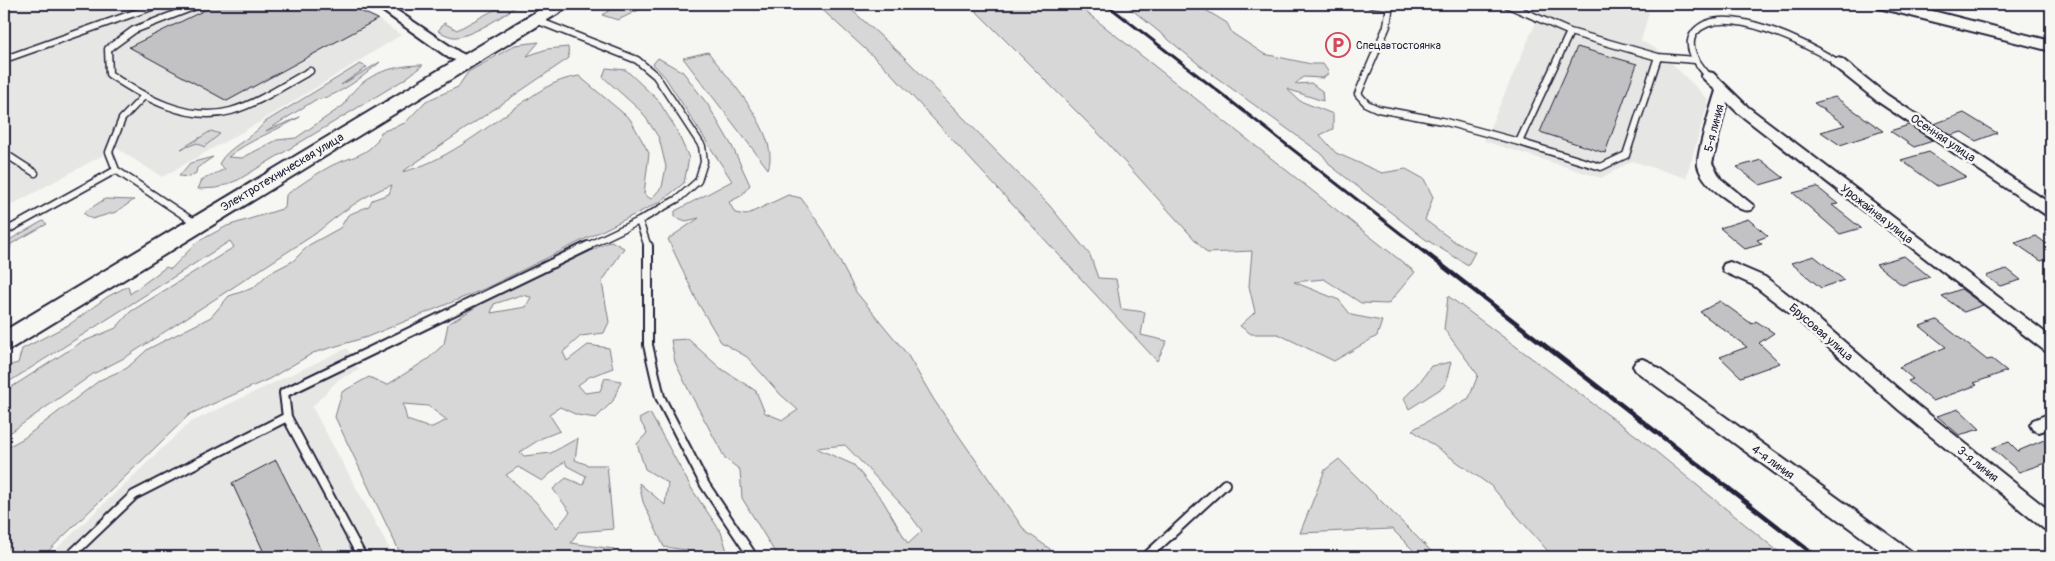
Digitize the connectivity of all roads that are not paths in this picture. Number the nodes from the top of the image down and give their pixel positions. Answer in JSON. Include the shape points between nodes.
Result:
{"nodes":[{"id":1,"x":160,"y":4,"type":"edge"},
{"id":2,"x":201,"y":4,"type":"edge"},
{"id":3,"x":380,"y":4,"type":"edge"},
{"id":4,"x":561,"y":4,"type":"edge"},
{"id":5,"x":1370,"y":4,"type":"edge"},
{"id":6,"x":1506,"y":4,"type":"edge"},
{"id":7,"x":1885,"y":4,"type":"edge"},
{"id":8,"x":1390,"y":5,"type":"edge"},
{"id":9,"x":536,"y":20,"type":"junction"},
{"id":10,"x":1570,"y":32,"type":"junction"},
{"id":11,"x":2051,"y":46,"type":"edge"},
{"id":12,"x":1658,"y":56,"type":"junction"},
{"id":13,"x":5,"y":59,"type":"edge"},
{"id":14,"x":468,"y":60,"type":"junction"},
{"id":15,"x":1695,"y":60,"type":"junction"},
{"id":16,"x":1838,"y":62,"type":"joint"},
{"id":17,"x":310,"y":71,"type":"dead end"},
{"id":18,"x":1708,"y":76,"type":"joint"},
{"id":19,"x":1722,"y":92,"type":"junction"},
{"id":20,"x":143,"y":97,"type":"junction"},
{"id":21,"x":1519,"y":142,"type":"junction"},
{"id":22,"x":4,"y":153,"type":"edge"},
{"id":23,"x":116,"y":170,"type":"junction"},
{"id":24,"x":35,"y":173,"type":"dead end"},
{"id":25,"x":1746,"y":206,"type":"dead end"},
{"id":26,"x":2051,"y":211,"type":"edge"},
{"id":27,"x":639,"y":221,"type":"junction"},
{"id":28,"x":197,"y":224,"type":"junction"},
{"id":29,"x":4,"y":232,"type":"edge"},
{"id":30,"x":1730,"y":268,"type":"dead end"},
{"id":31,"x":4,"y":342,"type":"edge"},
{"id":32,"x":2051,"y":346,"type":"edge"},
{"id":33,"x":1642,"y":366,"type":"dead end"},
{"id":34,"x":1905,"y":405,"type":"joint"},
{"id":35,"x":287,"y":417,"type":"junction"},
{"id":36,"x":1225,"y":484,"type":"dead end"},
{"id":37,"x":2051,"y":522,"type":"edge"},
{"id":38,"x":70,"y":557,"type":"edge"},
{"id":39,"x":362,"y":557,"type":"edge"},
{"id":40,"x":753,"y":557,"type":"edge"},
{"id":41,"x":1146,"y":557,"type":"edge"},
{"id":42,"x":1904,"y":557,"type":"edge"}],
"edges":[{"from":1,"to":13,"type":"lane"},
{"from":2,"to":20,"type":"lane","via":[[134,30],[108,49],[109,74]]},
{"from":3,"to":14,"type":"street","via":[[454,55]]},
{"from":4,"to":9,"type":"main road","name":"Электротехническая улица"},
{"from":5,"to":8,"type":"lane"},
{"from":6,"to":10,"type":"lane"},
{"from":7,"to":11,"type":"main road"},
{"from":8,"to":21,"type":"lane","via":[[1387,26],[1358,94],[1361,99],[1378,109],[1442,121]]},
{"from":9,"to":14,"type":"main road","name":"Электротехническая улица"},
{"from":9,"to":27,"type":"lane","via":[[638,60],[656,76],[702,146],[704,162],[698,181],[678,198]]},
{"from":10,"to":12,"type":"lane"},
{"from":10,"to":21,"type":"lane"},
{"from":12,"to":15,"type":"lane"},
{"from":12,"to":21,"type":"lane","via":[[1626,155],[1601,167]]},
{"from":14,"to":28,"type":"main road","name":"Электротехническая улица"},
{"from":15,"to":16,"type":"lane","via":[[1689,47],[1692,35],[1702,25],[1732,22],[1766,28],[1802,42]]},
{"from":15,"to":18,"type":"lane"},
{"from":16,"to":26,"type":"street","name":"Осенняя улица","via":[[1882,98]]},
{"from":17,"to":20,"type":"lane","via":[[257,101],[220,113],[174,109]]},
{"from":18,"to":19,"type":"street","name":"Урожайная улица"},
{"from":19,"to":25,"type":"street","name":"5-я линия","via":[[1705,163],[1706,171]]},
{"from":19,"to":32,"type":"street","name":"Урожайная улица"},
{"from":20,"to":23,"type":"lane","via":[[122,119],[109,152]]},
{"from":22,"to":24,"type":"lane"},
{"from":23,"to":28,"type":"lane"},
{"from":23,"to":29,"type":"lane"},
{"from":27,"to":35,"type":"lane","via":[[284,392]]},
{"from":27,"to":40,"type":"lane","via":[[650,249],[648,345],[660,397],[705,485]]},
{"from":28,"to":31,"type":"main road","name":"Электротехническая улица"},
{"from":30,"to":34,"type":"street","name":"Брусовая улица","via":[[1760,282],[1797,310]]},
{"from":33,"to":42,"type":"street","name":"4-я линия"},
{"from":34,"to":37,"type":"street","name":"3-я линия"},
{"from":35,"to":38,"type":"lane","via":[[134,495]]},
{"from":35,"to":39,"type":"lane"},
{"from":36,"to":41,"type":"lane"}]}
